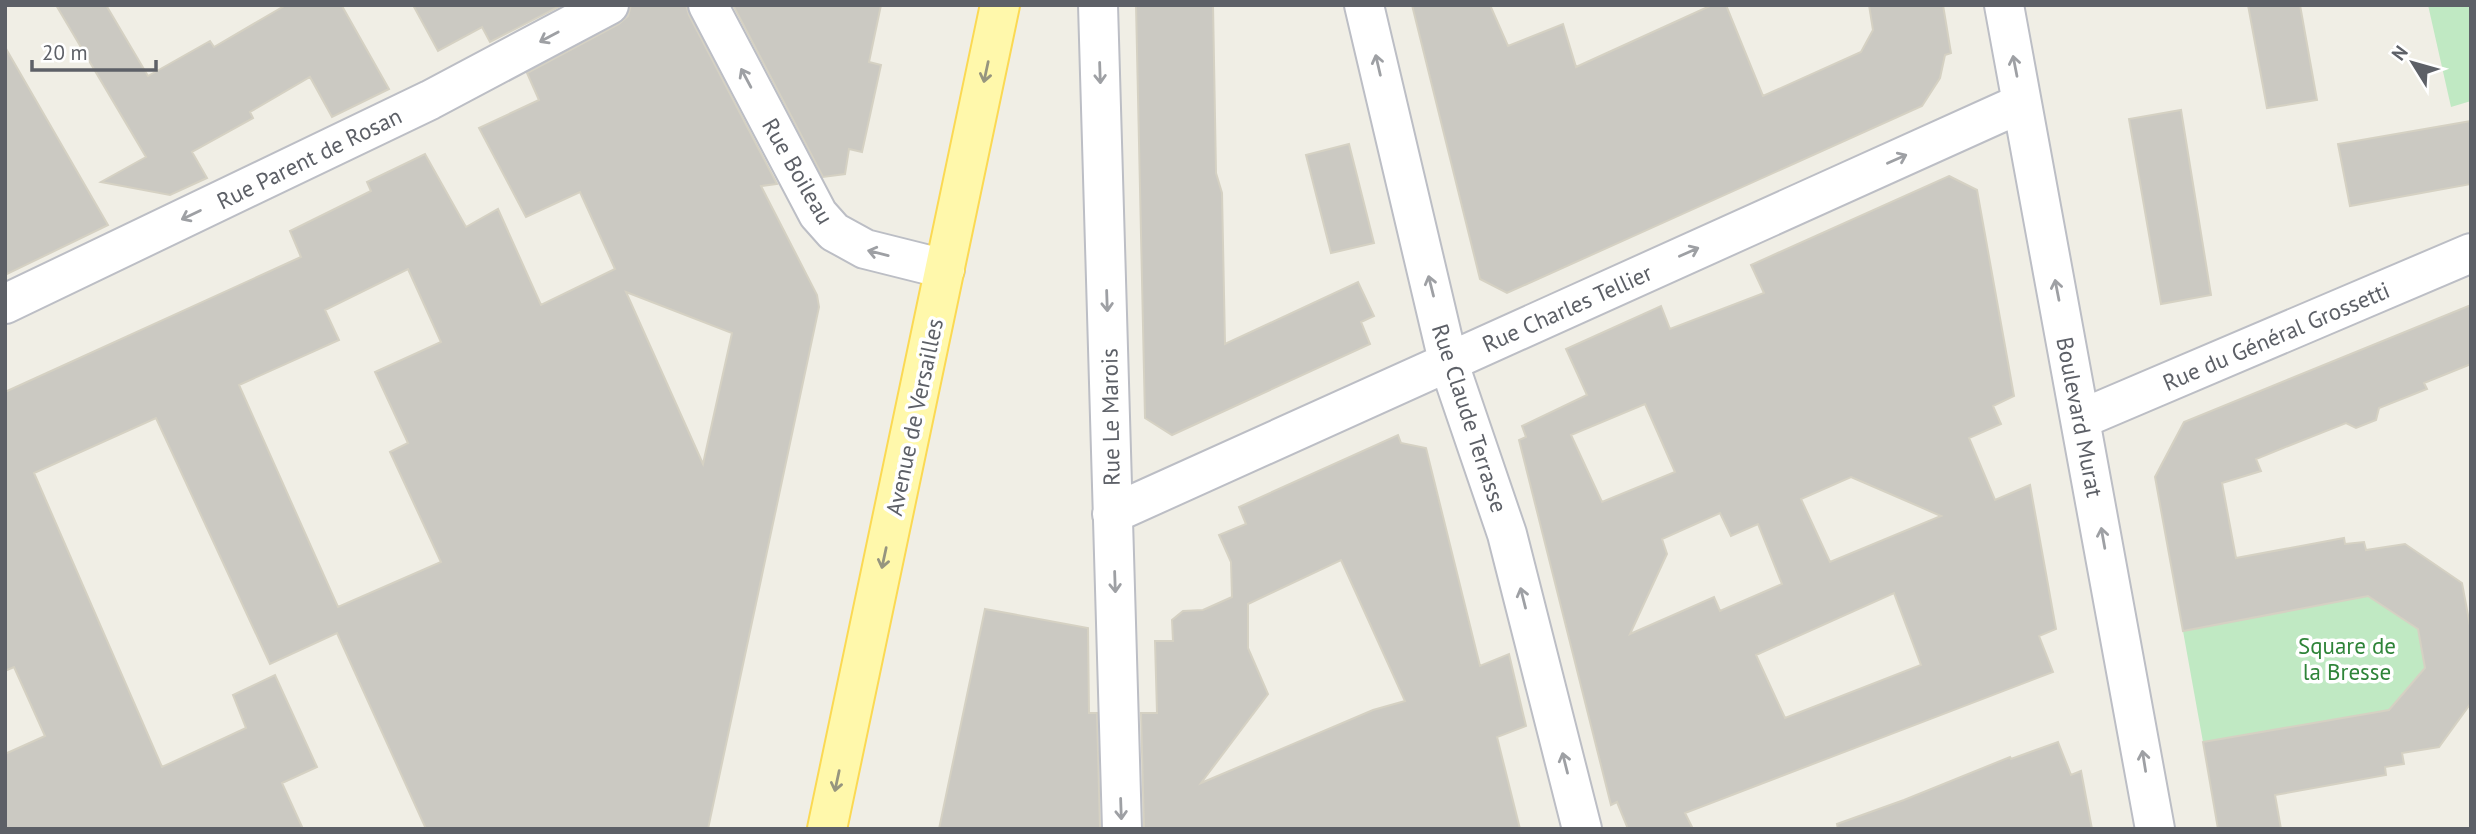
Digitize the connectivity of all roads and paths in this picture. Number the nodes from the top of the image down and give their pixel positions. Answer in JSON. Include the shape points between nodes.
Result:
{"nodes":[{"id":1,"x":609,"y":5,"type":"edge"},
{"id":2,"x":708,"y":5,"type":"edge"},
{"id":3,"x":1000,"y":5,"type":"edge"},
{"id":4,"x":1098,"y":5,"type":"edge"},
{"id":5,"x":1364,"y":5,"type":"edge"},
{"id":6,"x":2004,"y":5,"type":"edge"},
{"id":7,"x":2022,"y":103,"type":"junction"},
{"id":8,"x":2471,"y":253,"type":"edge"},
{"id":9,"x":945,"y":269,"type":"junction"},
{"id":10,"x":5,"y":304,"type":"edge"},
{"id":11,"x":1448,"y":361,"type":"junction"},
{"id":12,"x":2081,"y":419,"type":"junction"},
{"id":13,"x":1112,"y":514,"type":"junction"},
{"id":14,"x":827,"y":829,"type":"edge"},
{"id":15,"x":1122,"y":829,"type":"edge"},
{"id":16,"x":1581,"y":829,"type":"edge"},
{"id":17,"x":2155,"y":829,"type":"edge"}],
"edges":[{"from":1,"to":10,"type":"street","name":"Rue Parent de Rosan","one_way":true,"via":[[430,100]]},
{"from":9,"to":2,"type":"street","name":"Rue Boileau","one_way":true,"via":[[865,249],[834,232],[818,214]]},
{"from":3,"to":9,"type":"main road","name":"Avenue de Versailles","one_way":true},
{"from":4,"to":13,"type":"street","name":"Rue Le Marois","one_way":true},
{"from":11,"to":5,"type":"street","name":"Rue Claude Terrasse","one_way":true},
{"from":7,"to":6,"type":"street","name":"Boulevard Murat","one_way":true},
{"from":11,"to":7,"type":"street","name":"Rue Charles Tellier","one_way":true},
{"from":12,"to":7,"type":"street","name":"Boulevard Murat","one_way":true},
{"from":8,"to":12,"type":"street","name":"Rue du Général Grossetti"},
{"from":9,"to":14,"type":"main road","name":"Avenue de Versailles","one_way":true},
{"from":11,"to":13,"type":"street","name":"Rue Charles Tellier"},
{"from":16,"to":11,"type":"street","name":"Rue Claude Terrasse","one_way":true,"via":[[1507,534]]},
{"from":17,"to":12,"type":"street","name":"Boulevard Murat","one_way":true},
{"from":13,"to":15,"type":"street","name":"Rue Le Marois","one_way":true}]}
